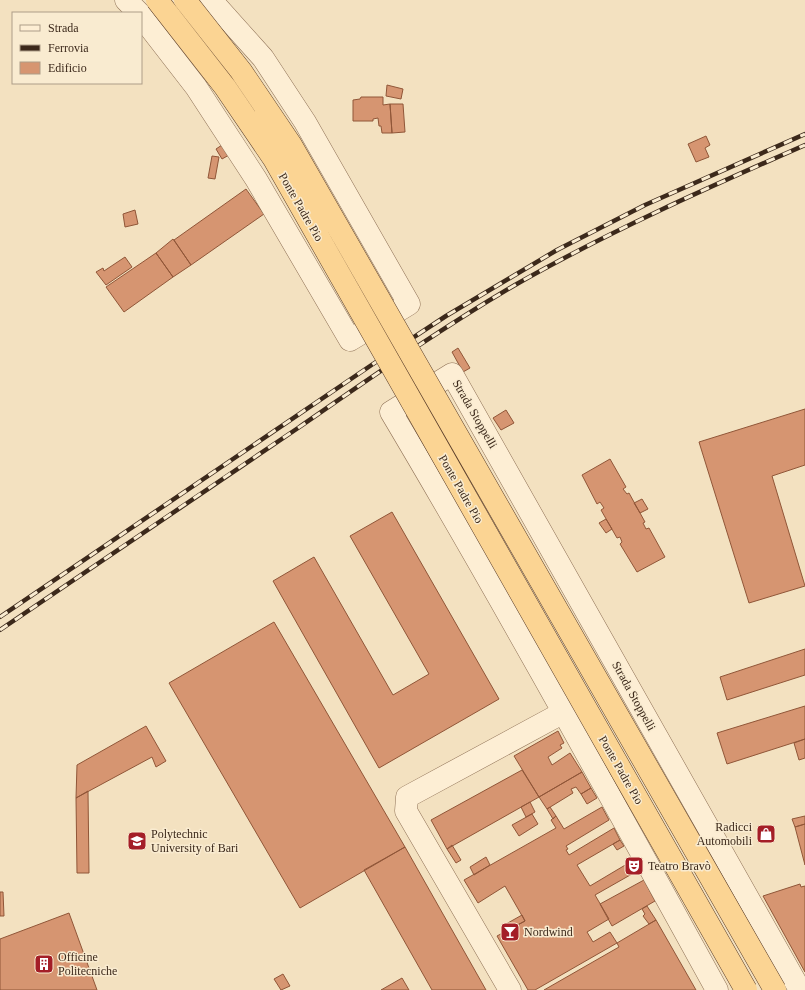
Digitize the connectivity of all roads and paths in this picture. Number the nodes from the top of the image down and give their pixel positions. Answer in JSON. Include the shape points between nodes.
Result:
{"nodes":[{"id":1,"x":126,"y":0,"type":"edge"},
{"id":2,"x":156,"y":0,"type":"edge"},
{"id":3,"x":185,"y":0,"type":"edge"},
{"id":4,"x":211,"y":0,"type":"edge"},
{"id":5,"x":138,"y":12,"type":"edge"},
{"id":6,"x":142,"y":17,"type":"edge"},
{"id":7,"x":495,"y":450,"type":"junction"},
{"id":8,"x":434,"y":485,"type":"junction"},
{"id":9,"x":564,"y":712,"type":"junction"},
{"id":10,"x":510,"y":990,"type":"edge"},
{"id":11,"x":717,"y":990,"type":"edge"},
{"id":12,"x":746,"y":990,"type":"edge"},
{"id":13,"x":775,"y":990,"type":"edge"},
{"id":14,"x":800,"y":990,"type":"edge"}],
"edges":[{"from":1,"to":5,"type":"street"},
{"from":2,"to":12,"type":"main road","name":"Ponte Padre Pio","bridge":true,"via":[[225,87],[274,159]]},
{"from":3,"to":13,"type":"main road","name":"Ponte Padre Pio","bridge":true,"via":[[242,72],[291,145]]},
{"from":4,"to":6,"type":"street","via":[[264,58],[305,122],[407,299],[409,304],[350,340],[256,179],[196,87]]},
{"from":7,"to":8,"type":"street"},
{"from":7,"to":8,"type":"street","name":"Strada Stoppelli","via":[[452,374],[391,412]]},
{"from":7,"to":14,"type":"street","name":"Strada Stoppelli"},
{"from":8,"to":9,"type":"street","name":"Strada Stoppelli"},
{"from":9,"to":10,"type":"street","via":[[407,797],[406,811]]},
{"from":9,"to":11,"type":"street","name":"Strada Stoppelli"}]}
